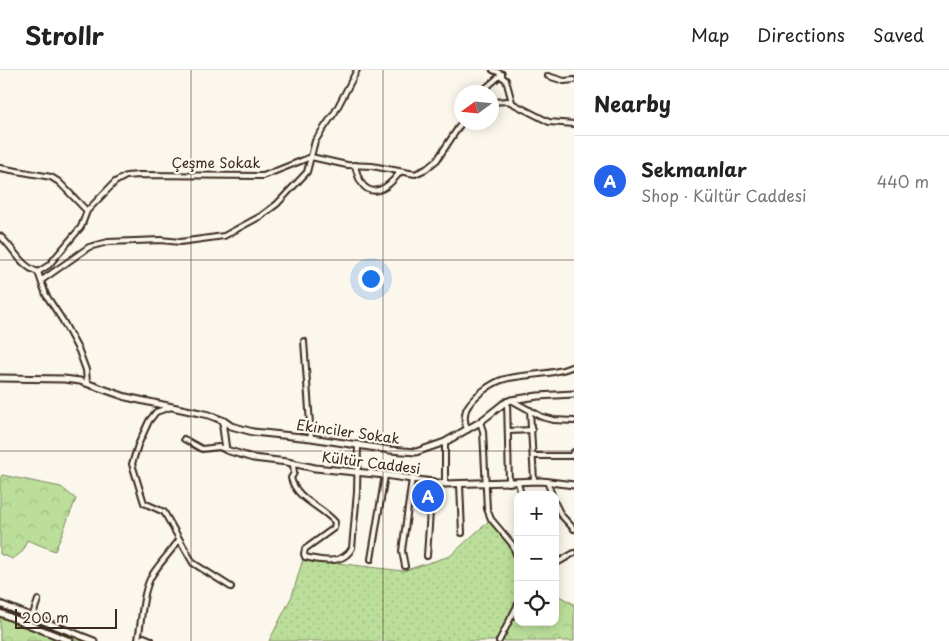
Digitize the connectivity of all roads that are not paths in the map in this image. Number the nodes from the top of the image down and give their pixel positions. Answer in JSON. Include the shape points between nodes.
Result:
{"nodes":[{"id":1,"x":357,"y":70,"type":"edge"},
{"id":2,"x":493,"y":70,"type":"edge"},
{"id":3,"x":502,"y":74,"type":"junction"},
{"id":4,"x":548,"y":76,"type":"dead end"},
{"id":5,"x":574,"y":80,"type":"edge"},
{"id":6,"x":489,"y":85,"type":"edge"},
{"id":7,"x":499,"y":101,"type":"edge"},
{"id":8,"x":512,"y":102,"type":"junction"},
{"id":9,"x":574,"y":124,"type":"edge"},
{"id":10,"x":457,"y":130,"type":"edge"},
{"id":11,"x":311,"y":157,"type":"junction"},
{"id":12,"x":355,"y":165,"type":"junction"},
{"id":13,"x":0,"y":168,"type":"edge"},
{"id":14,"x":400,"y":172,"type":"junction"},
{"id":15,"x":87,"y":211,"type":"junction"},
{"id":16,"x":0,"y":236,"type":"edge"},
{"id":17,"x":38,"y":272,"type":"junction"},
{"id":18,"x":42,"y":280,"type":"junction"},
{"id":19,"x":304,"y":340,"type":"dead end"},
{"id":20,"x":574,"y":366,"type":"edge"},
{"id":21,"x":0,"y":378,"type":"edge"},
{"id":22,"x":87,"y":383,"type":"junction"},
{"id":23,"x":574,"y":394,"type":"edge"},
{"id":24,"x":509,"y":401,"type":"junction"},
{"id":25,"x":174,"y":407,"type":"junction"},
{"id":26,"x":530,"y":410,"type":"junction"},
{"id":27,"x":224,"y":421,"type":"junction"},
{"id":28,"x":574,"y":421,"type":"edge"},
{"id":29,"x":480,"y":422,"type":"junction"},
{"id":30,"x":467,"y":430,"type":"junction"},
{"id":31,"x":532,"y":430,"type":"junction"},
{"id":32,"x":509,"y":431,"type":"junction"},
{"id":33,"x":311,"y":438,"type":"junction"},
{"id":34,"x":184,"y":439,"type":"dead end"},
{"id":35,"x":445,"y":442,"type":"junction"},
{"id":36,"x":358,"y":444,"type":"junction"},
{"id":37,"x":226,"y":450,"type":"junction"},
{"id":38,"x":574,"y":452,"type":"edge"},
{"id":39,"x":533,"y":456,"type":"junction"},
{"id":40,"x":293,"y":464,"type":"junction"},
{"id":41,"x":357,"y":472,"type":"junction"},
{"id":42,"x":385,"y":475,"type":"junction"},
{"id":43,"x":412,"y":479,"type":"junction"},
{"id":44,"x":534,"y":481,"type":"junction"},
{"id":45,"x":547,"y":481,"type":"junction"},
{"id":46,"x":432,"y":482,"type":"junction"},
{"id":47,"x":518,"y":482,"type":"junction"},
{"id":48,"x":485,"y":483,"type":"junction"},
{"id":49,"x":509,"y":483,"type":"junction"},
{"id":50,"x":445,"y":484,"type":"junction"},
{"id":51,"x":460,"y":484,"type":"junction"},
{"id":52,"x":574,"y":485,"type":"edge"},
{"id":53,"x":520,"y":491,"type":"edge"},
{"id":54,"x":551,"y":491,"type":"edge"},
{"id":55,"x":559,"y":511,"type":"edge"},
{"id":56,"x":574,"y":529,"type":"edge"},
{"id":57,"x":462,"y":533,"type":"dead end"},
{"id":58,"x":181,"y":542,"type":"junction"},
{"id":59,"x":514,"y":547,"type":"edge"},
{"id":60,"x":574,"y":553,"type":"edge"},
{"id":61,"x":427,"y":556,"type":"dead end"},
{"id":62,"x":371,"y":559,"type":"dead end"},
{"id":63,"x":559,"y":562,"type":"edge"},
{"id":64,"x":405,"y":566,"type":"dead end"},
{"id":65,"x":231,"y":588,"type":"dead end"},
{"id":66,"x":38,"y":600,"type":"dead end"},
{"id":67,"x":0,"y":604,"type":"edge"},
{"id":68,"x":514,"y":611,"type":"edge"},
{"id":69,"x":0,"y":613,"type":"edge"},
{"id":70,"x":32,"y":617,"type":"junction"},
{"id":71,"x":138,"y":640,"type":"edge"},
{"id":72,"x":152,"y":640,"type":"dead end"},
{"id":73,"x":70,"y":641,"type":"edge"},
{"id":74,"x":94,"y":641,"type":"edge"},
{"id":75,"x":498,"y":641,"type":"edge"}],
"edges":[{"from":1,"to":11,"type":"street","via":[[315,141]]},
{"from":2,"to":3,"type":"street"},
{"from":3,"to":6,"type":"street"},
{"from":3,"to":8,"type":"street"},
{"from":4,"to":5,"type":"street","via":[[564,81]]},
{"from":7,"to":8,"type":"street"},
{"from":8,"to":9,"type":"street","via":[[549,122]]},
{"from":10,"to":14,"type":"street","via":[[442,154],[426,169],[415,174]]},
{"from":11,"to":12,"type":"street"},
{"from":11,"to":15,"type":"street","name":"Çeşme Sokak","via":[[255,176],[130,175],[115,182]]},
{"from":11,"to":18,"type":"street","via":[[307,172],[271,209],[224,236],[180,242],[103,243],[89,248]]},
{"from":12,"to":14,"type":"street"},
{"from":12,"to":14,"type":"street","via":[[360,182],[373,191],[389,185]]},
{"from":13,"to":15,"type":"street","via":[[51,177]]},
{"from":15,"to":17,"type":"street","name":"Çeşme Sokak","via":[[77,231],[49,265]]},
{"from":16,"to":17,"type":"street","via":[[20,259]]},
{"from":17,"to":18,"type":"street"},
{"from":18,"to":22,"type":"street","via":[[46,295],[79,351]]},
{"from":19,"to":33,"type":"street"},
{"from":20,"to":30,"type":"street","via":[[495,383],[477,396],[466,410]]},
{"from":21,"to":22,"type":"street","name":"Ekinciler Sokak","via":[[64,379]]},
{"from":22,"to":25,"type":"street","name":"Ekinciler Sokak","via":[[126,397]]},
{"from":23,"to":24,"type":"street"},
{"from":24,"to":26,"type":"street"},
{"from":24,"to":29,"type":"street","name":"Ekinciler Sokak"},
{"from":24,"to":32,"type":"street"},
{"from":25,"to":27,"type":"street","name":"Ekinciler Sokak"},
{"from":25,"to":58,"type":"street","via":[[156,412],[149,421],[132,464],[144,503],[164,512]]},
{"from":26,"to":28,"type":"street","via":[[554,420]]},
{"from":26,"to":31,"type":"street"},
{"from":27,"to":33,"type":"street","name":"Ekinciler Sokak","via":[[253,432]]},
{"from":27,"to":37,"type":"street"},
{"from":29,"to":30,"type":"street","name":"Ekinciler Sokak"},
{"from":29,"to":48,"type":"street"},
{"from":30,"to":35,"type":"street","name":"Ekinciler Sokak"},
{"from":31,"to":32,"type":"street"},
{"from":31,"to":39,"type":"street"},
{"from":32,"to":49,"type":"street"},
{"from":33,"to":36,"type":"street","name":"Ekinciler Sokak"},
{"from":34,"to":37,"type":"street","via":[[202,449],[219,447]]},
{"from":35,"to":36,"type":"street","name":"Ekinciler Sokak","via":[[416,452]]},
{"from":35,"to":50,"type":"street"},
{"from":36,"to":41,"type":"street"},
{"from":37,"to":40,"type":"street","name":"Kültür Caddesi"},
{"from":38,"to":39,"type":"street","via":[[570,456]]},
{"from":39,"to":44,"type":"street"},
{"from":40,"to":41,"type":"street","name":"Kültür Caddesi"},
{"from":40,"to":41,"type":"street","via":[[293,486],[335,522],[330,532],[305,549],[305,558],[312,559],[334,561],[348,555],[352,548]]},
{"from":41,"to":42,"type":"street","name":"Kültür Caddesi"},
{"from":42,"to":43,"type":"street","name":"Kültür Caddesi"},
{"from":42,"to":62,"type":"street"},
{"from":43,"to":46,"type":"street","name":"Kültür Caddesi"},
{"from":43,"to":64,"type":"street","via":[[402,551]]},
{"from":44,"to":45,"type":"street","name":"Kültür Caddesi"},
{"from":44,"to":47,"type":"street","name":"Kültür Caddesi"},
{"from":45,"to":52,"type":"street","name":"Kültür Caddesi"},
{"from":45,"to":54,"type":"street"},
{"from":46,"to":50,"type":"street","name":"Kültür Caddesi"},
{"from":46,"to":61,"type":"street"},
{"from":47,"to":49,"type":"street","name":"Kültür Caddesi"},
{"from":47,"to":53,"type":"street"},
{"from":48,"to":49,"type":"street","name":"Kültür Caddesi"},
{"from":48,"to":51,"type":"street","name":"Kültür Caddesi"},
{"from":48,"to":59,"type":"street","via":[[486,509]]},
{"from":50,"to":51,"type":"street","name":"Kültür Caddesi"},
{"from":51,"to":57,"type":"street"},
{"from":55,"to":56,"type":"street"},
{"from":58,"to":65,"type":"street","via":[[194,563]]},
{"from":58,"to":71,"type":"street","via":[[178,541],[151,577],[143,601]]},
{"from":60,"to":63,"type":"street"},
{"from":66,"to":70,"type":"street"},
{"from":67,"to":70,"type":"street"},
{"from":68,"to":75,"type":"street"},
{"from":69,"to":73,"type":"street"},
{"from":70,"to":74,"type":"street"},
{"from":71,"to":72,"type":"street","via":[[144,637]]}]}
